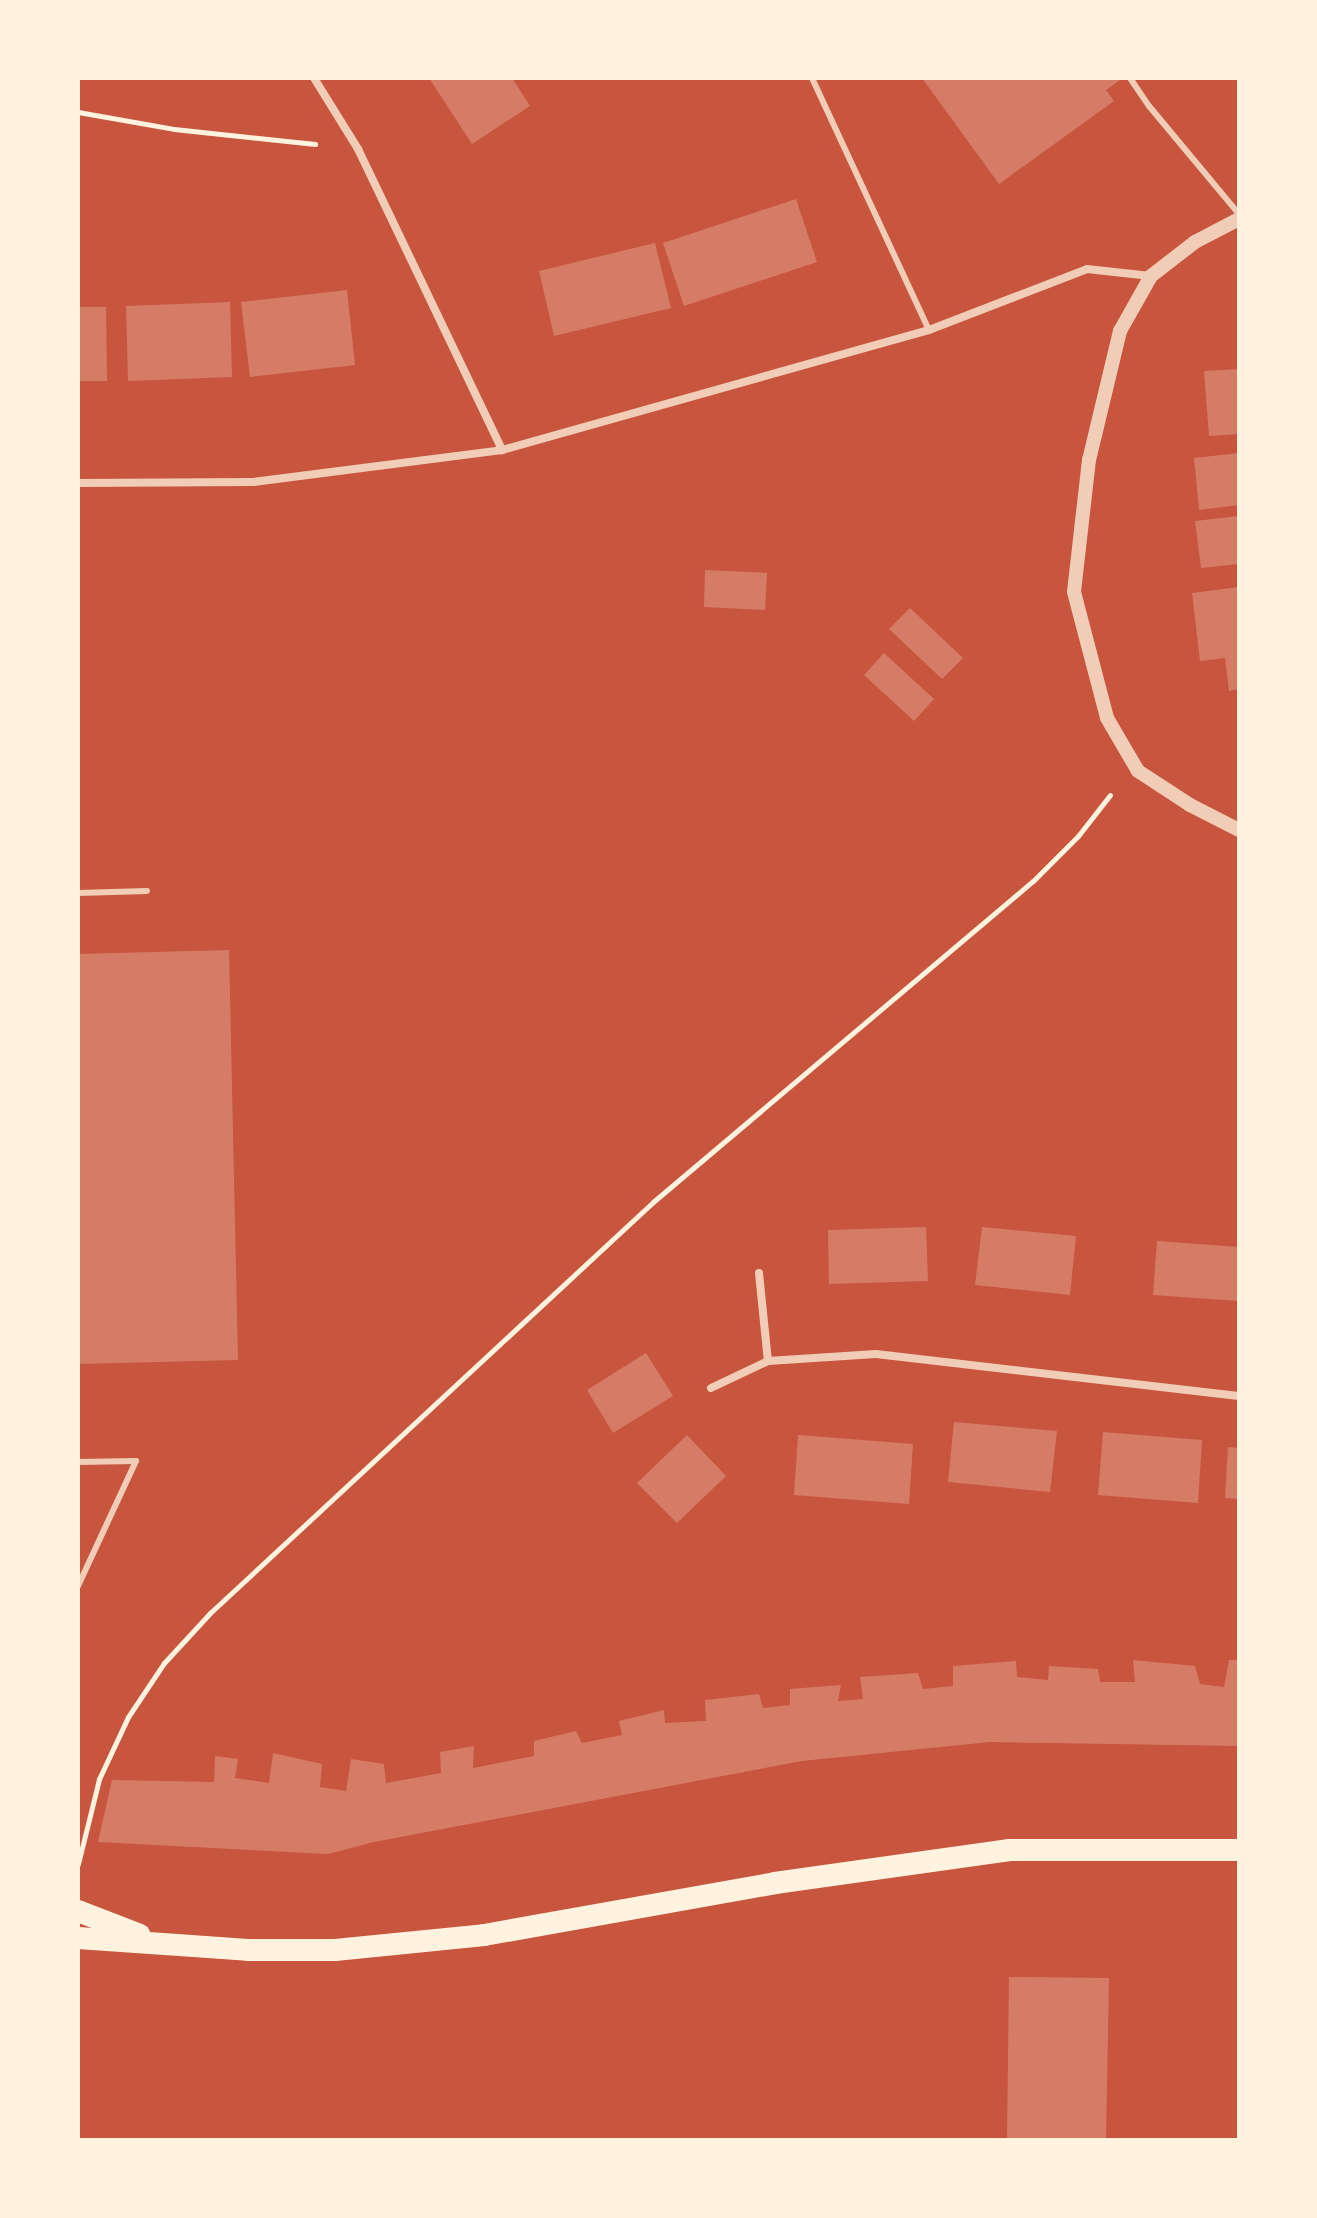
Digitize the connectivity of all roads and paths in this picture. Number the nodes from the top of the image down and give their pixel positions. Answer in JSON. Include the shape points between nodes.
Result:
{"nodes":[{"id":1,"x":314,"y":78,"type":"edge"},
{"id":2,"x":812,"y":78,"type":"edge"},
{"id":3,"x":1130,"y":78,"type":"edge"},
{"id":4,"x":78,"y":112,"type":"edge"},
{"id":5,"x":358,"y":149,"type":"junction"},
{"id":6,"x":1239,"y":216,"type":"edge"},
{"id":7,"x":1151,"y":276,"type":"junction"},
{"id":8,"x":929,"y":330,"type":"junction"},
{"id":9,"x":502,"y":450,"type":"junction"},
{"id":10,"x":78,"y":483,"type":"edge"},
{"id":11,"x":1138,"y":771,"type":"junction"},
{"id":12,"x":1239,"y":830,"type":"edge"},
{"id":13,"x":147,"y":891,"type":"dead end"},
{"id":14,"x":78,"y":893,"type":"edge"},
{"id":15,"x":759,"y":1273,"type":"dead end"},
{"id":16,"x":768,"y":1361,"type":"junction"},
{"id":17,"x":711,"y":1388,"type":"dead end"},
{"id":18,"x":1239,"y":1396,"type":"edge"},
{"id":19,"x":78,"y":1462,"type":"edge"},
{"id":20,"x":78,"y":1586,"type":"edge"},
{"id":21,"x":1239,"y":1850,"type":"edge"},
{"id":22,"x":78,"y":1864,"type":"edge"},
{"id":23,"x":78,"y":1911,"type":"edge"},
{"id":24,"x":78,"y":1938,"type":"edge"},
{"id":25,"x":164,"y":1944,"type":"junction"}],
"edges":[{"from":1,"to":5,"type":"street"},
{"from":2,"to":8,"type":"lane"},
{"from":3,"to":6,"type":"lane"},
{"from":4,"to":5,"type":"path","via":[[174,129]]},
{"from":5,"to":9,"type":"street"},
{"from":6,"to":7,"type":"street"},
{"from":7,"to":8,"type":"street","via":[[1087,269]]},
{"from":7,"to":11,"type":"street","via":[[1116,346],[1089,460],[1074,592],[1107,718]]},
{"from":8,"to":9,"type":"street"},
{"from":9,"to":10,"type":"street","via":[[253,482]]},
{"from":11,"to":12,"type":"street"},
{"from":11,"to":22,"type":"path","via":[[1033,881],[653,1202],[210,1613],[164,1663],[128,1717],[99,1779]]},
{"from":13,"to":14,"type":"lane"},
{"from":15,"to":16,"type":"street"},
{"from":16,"to":17,"type":"street"},
{"from":16,"to":18,"type":"street","via":[[876,1354]]},
{"from":19,"to":20,"type":"lane","via":[[136,1461]]},
{"from":21,"to":25,"type":"highway","via":[[1010,1850],[775,1883],[426,1943],[289,1951]]},
{"from":23,"to":25,"type":"highway"},
{"from":24,"to":25,"type":"highway"}]}
